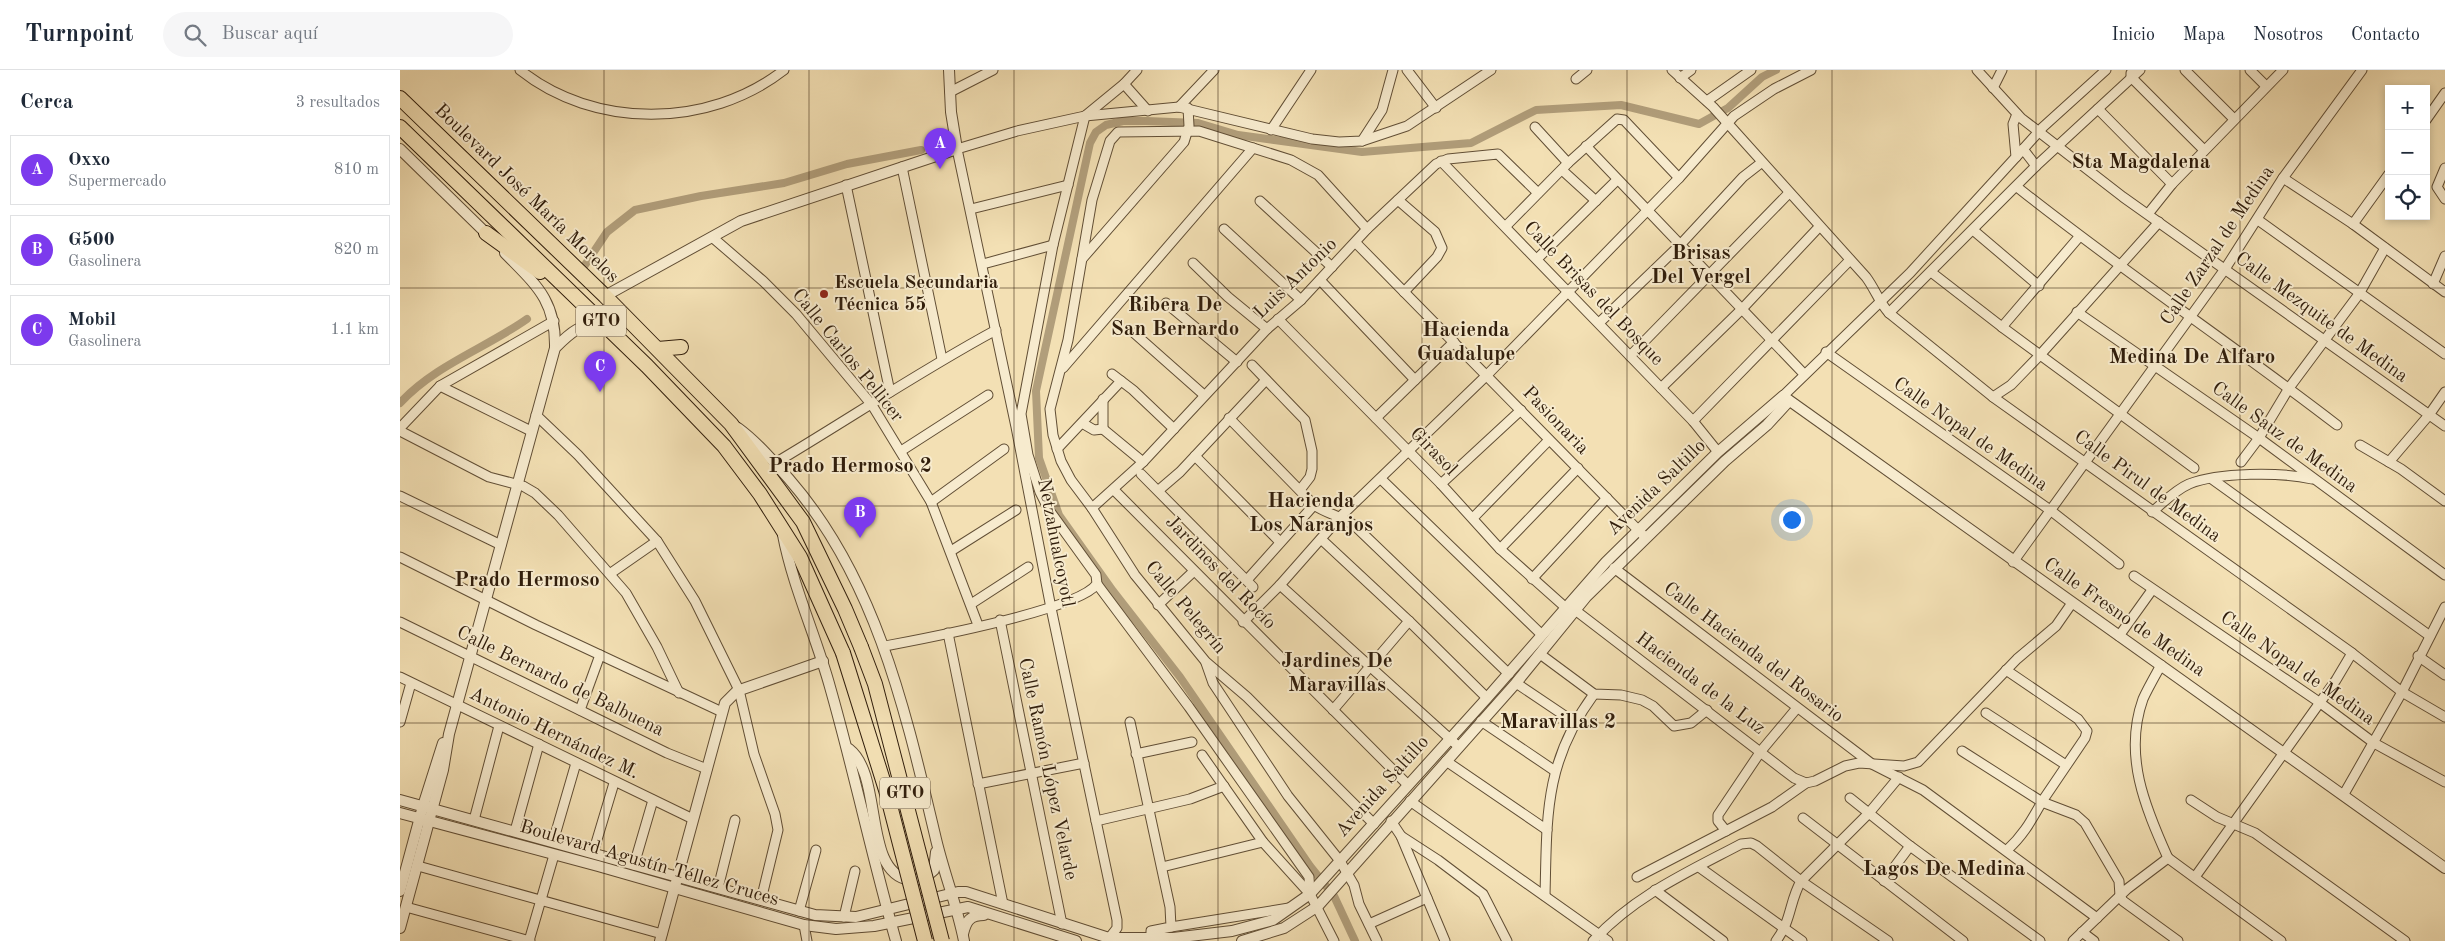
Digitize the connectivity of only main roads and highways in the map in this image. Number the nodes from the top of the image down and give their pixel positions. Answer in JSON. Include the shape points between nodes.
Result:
{"nodes":[{"id":1,"x":400,"y":98,"type":"edge"},
{"id":2,"x":400,"y":127,"type":"edge"},
{"id":3,"x":486,"y":233,"type":"road end"},
{"id":4,"x":580,"y":301,"type":"junction"},
{"id":5,"x":681,"y":347,"type":"dead end"},
{"id":6,"x":658,"y":349,"type":"junction"},
{"id":7,"x":926,"y":941,"type":"edge"},
{"id":8,"x":942,"y":941,"type":"edge"}],
"edges":[{"from":1,"to":6,"type":"main road","name":"Boulevard José María Morelos","number":"GTO"},
{"from":2,"to":4,"type":"main road","name":"Boulevard José María Morelos","number":"GTO"},
{"from":3,"to":4,"type":"main road"},
{"from":4,"to":7,"type":"main road","name":"Boulevard José María Morelos","number":"GTO","bridge":true,"via":[[724,446],[760,494],[806,570],[843,653],[886,790]]},
{"from":5,"to":6,"type":"main road"},
{"from":6,"to":8,"type":"main road","name":"Boulevard José María Morelos","number":"GTO","bridge":true,"via":[[731,424],[803,522],[845,608],[875,684]]}]}
